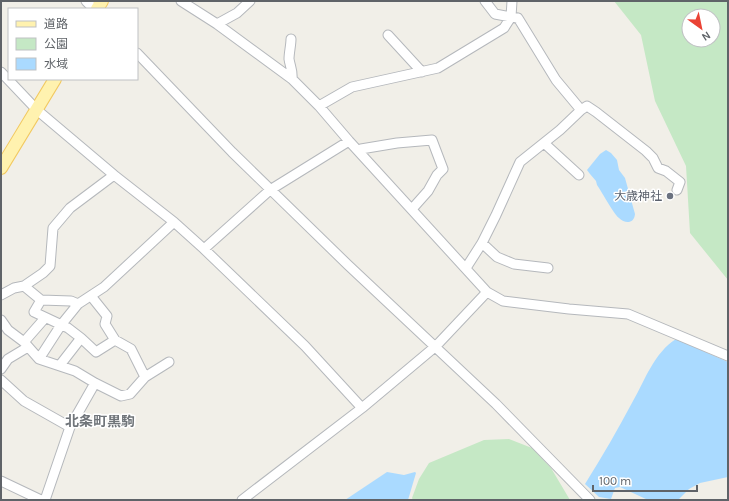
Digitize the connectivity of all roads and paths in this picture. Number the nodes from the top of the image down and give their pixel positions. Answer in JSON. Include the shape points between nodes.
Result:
{"nodes":[{"id":1,"x":181,"y":1,"type":"edge"},
{"id":2,"x":250,"y":1,"type":"edge"},
{"id":3,"x":485,"y":1,"type":"edge"},
{"id":4,"x":512,"y":1,"type":"edge"},
{"id":5,"x":511,"y":17,"type":"junction"},
{"id":6,"x":217,"y":24,"type":"junction"},
{"id":7,"x":388,"y":35,"type":"dead end"},
{"id":8,"x":291,"y":39,"type":"dead end"},
{"id":9,"x":138,"y":54,"type":"edge"},
{"id":10,"x":1,"y":72,"type":"edge"},
{"id":11,"x":422,"y":72,"type":"junction"},
{"id":12,"x":8,"y":79,"type":"edge"},
{"id":13,"x":292,"y":79,"type":"junction"},
{"id":14,"x":9,"y":80,"type":"edge"},
{"id":15,"x":54,"y":80,"type":"edge"},
{"id":16,"x":319,"y":106,"type":"junction"},
{"id":17,"x":37,"y":110,"type":"junction"},
{"id":18,"x":580,"y":110,"type":"junction"},
{"id":19,"x":349,"y":141,"type":"junction"},
{"id":20,"x":544,"y":143,"type":"junction"},
{"id":21,"x":359,"y":151,"type":"junction"},
{"id":22,"x":1,"y":168,"type":"edge"},
{"id":23,"x":114,"y":175,"type":"junction"},
{"id":24,"x":579,"y":175,"type":"dead end"},
{"id":25,"x":270,"y":190,"type":"junction"},
{"id":26,"x":677,"y":190,"type":"dead end"},
{"id":27,"x":412,"y":209,"type":"junction"},
{"id":28,"x":174,"y":222,"type":"junction"},
{"id":29,"x":482,"y":243,"type":"junction"},
{"id":30,"x":204,"y":249,"type":"junction"},
{"id":31,"x":466,"y":268,"type":"junction"},
{"id":32,"x":548,"y":268,"type":"dead end"},
{"id":33,"x":24,"y":286,"type":"junction"},
{"id":34,"x":487,"y":292,"type":"junction"},
{"id":35,"x":1,"y":295,"type":"edge"},
{"id":36,"x":91,"y":296,"type":"junction"},
{"id":37,"x":41,"y":300,"type":"junction"},
{"id":38,"x":78,"y":304,"type":"junction"},
{"id":39,"x":45,"y":318,"type":"junction"},
{"id":40,"x":1,"y":320,"type":"edge"},
{"id":41,"x":61,"y":325,"type":"junction"},
{"id":42,"x":81,"y":338,"type":"junction"},
{"id":43,"x":115,"y":340,"type":"junction"},
{"id":44,"x":26,"y":344,"type":"junction"},
{"id":45,"x":436,"y":346,"type":"junction"},
{"id":46,"x":1,"y":353,"type":"edge"},
{"id":47,"x":728,"y":356,"type":"edge"},
{"id":48,"x":39,"y":358,"type":"junction"},
{"id":49,"x":8,"y":359,"type":"junction"},
{"id":50,"x":168,"y":362,"type":"dead end"},
{"id":51,"x":60,"y":366,"type":"junction"},
{"id":52,"x":1,"y":369,"type":"edge"},
{"id":53,"x":145,"y":377,"type":"junction"},
{"id":54,"x":1,"y":380,"type":"edge"},
{"id":55,"x":94,"y":383,"type":"junction"},
{"id":56,"x":362,"y":408,"type":"junction"},
{"id":57,"x":70,"y":427,"type":"junction"},
{"id":58,"x":1,"y":481,"type":"edge"},
{"id":59,"x":46,"y":499,"type":"edge"},
{"id":60,"x":242,"y":500,"type":"edge"},
{"id":61,"x":590,"y":500,"type":"edge"}],
"edges":[{"from":1,"to":6,"type":"street"},
{"from":2,"to":6,"type":"street"},
{"from":3,"to":5,"type":"street","via":[[495,14]]},
{"from":4,"to":5,"type":"street"},
{"from":5,"to":11,"type":"street","via":[[504,28],[471,49],[438,68]]},
{"from":5,"to":18,"type":"street","via":[[518,18],[556,80]]},
{"from":6,"to":13,"type":"street"},
{"from":7,"to":11,"type":"street"},
{"from":8,"to":13,"type":"street","via":[[289,58]]},
{"from":9,"to":25,"type":"street"},
{"from":10,"to":12,"type":"street"},
{"from":11,"to":16,"type":"street","via":[[352,87]]},
{"from":13,"to":16,"type":"street"},
{"from":14,"to":17,"type":"street"},
{"from":15,"to":17,"type":"main road"},
{"from":16,"to":19,"type":"street"},
{"from":17,"to":22,"type":"main road"},
{"from":17,"to":23,"type":"street"},
{"from":18,"to":20,"type":"street"},
{"from":18,"to":26,"type":"street","via":[[586,106],[596,112],[646,151],[658,168],[680,182]]},
{"from":19,"to":21,"type":"street"},
{"from":19,"to":25,"type":"street"},
{"from":20,"to":24,"type":"street"},
{"from":20,"to":29,"type":"street","via":[[520,162]]},
{"from":21,"to":27,"type":"street"},
{"from":21,"to":27,"type":"street","via":[[397,143],[432,140],[444,169],[436,175],[428,191]]},
{"from":23,"to":28,"type":"street"},
{"from":23,"to":33,"type":"street","via":[[70,208],[53,228],[50,266]]},
{"from":25,"to":30,"type":"street"},
{"from":25,"to":45,"type":"street"},
{"from":27,"to":31,"type":"street"},
{"from":28,"to":30,"type":"street"},
{"from":28,"to":36,"type":"street"},
{"from":29,"to":31,"type":"street"},
{"from":29,"to":32,"type":"street","via":[[497,257],[514,264]]},
{"from":30,"to":56,"type":"street","via":[[305,346]]},
{"from":31,"to":34,"type":"street"},
{"from":33,"to":35,"type":"street"},
{"from":33,"to":37,"type":"street"},
{"from":34,"to":45,"type":"street"},
{"from":34,"to":47,"type":"street","via":[[503,301],[628,314]]},
{"from":36,"to":38,"type":"street"},
{"from":36,"to":43,"type":"street","via":[[107,316],[105,324]]},
{"from":37,"to":38,"type":"street","via":[[71,301]]},
{"from":37,"to":39,"type":"street","via":[[34,312]]},
{"from":38,"to":41,"type":"street"},
{"from":39,"to":41,"type":"street"},
{"from":39,"to":44,"type":"street"},
{"from":40,"to":44,"type":"street","via":[[8,330]]},
{"from":41,"to":42,"type":"street"},
{"from":41,"to":48,"type":"street"},
{"from":42,"to":43,"type":"street","via":[[96,352]]},
{"from":42,"to":51,"type":"street"},
{"from":43,"to":53,"type":"street","via":[[131,349]]},
{"from":44,"to":48,"type":"street"},
{"from":44,"to":49,"type":"street"},
{"from":45,"to":56,"type":"street"},
{"from":45,"to":61,"type":"street"},
{"from":46,"to":49,"type":"street"},
{"from":48,"to":51,"type":"street"},
{"from":49,"to":52,"type":"street"},
{"from":50,"to":53,"type":"street"},
{"from":51,"to":55,"type":"street","via":[[75,371]]},
{"from":53,"to":55,"type":"street","via":[[130,394],[121,396]]},
{"from":54,"to":57,"type":"street","via":[[24,401]]},
{"from":55,"to":57,"type":"street"},
{"from":56,"to":60,"type":"street"},
{"from":57,"to":59,"type":"street"},
{"from":58,"to":59,"type":"street"}]}
